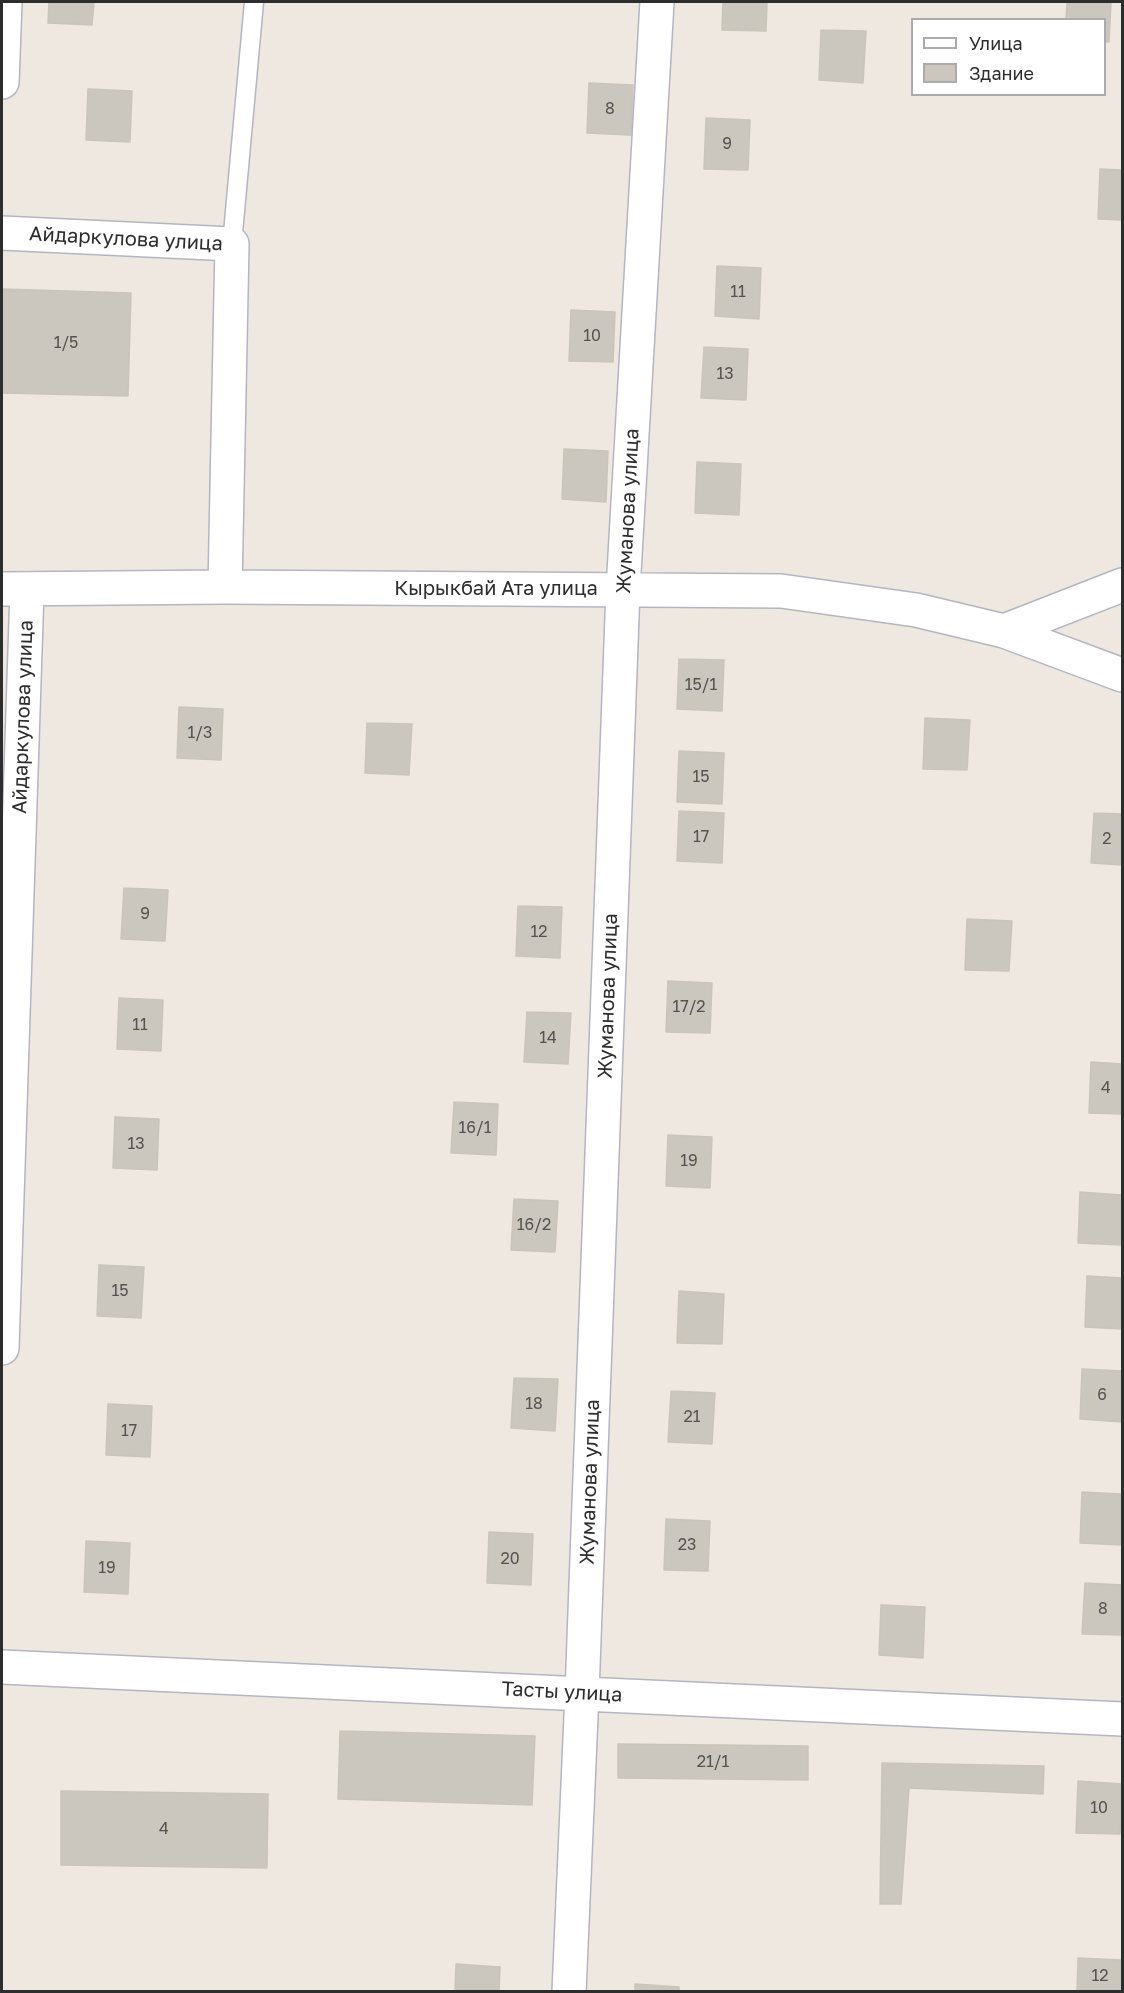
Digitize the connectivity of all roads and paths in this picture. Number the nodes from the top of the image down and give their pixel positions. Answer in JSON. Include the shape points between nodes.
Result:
{"nodes":[{"id":1,"x":5,"y":2,"type":"edge"},
{"id":2,"x":254,"y":2,"type":"edge"},
{"id":3,"x":657,"y":2,"type":"edge"},
{"id":4,"x":2,"y":82,"type":"edge"},
{"id":5,"x":2,"y":232,"type":"edge"},
{"id":6,"x":232,"y":244,"type":"junction"},
{"id":7,"x":1122,"y":585,"type":"edge"},
{"id":8,"x":225,"y":587,"type":"junction"},
{"id":9,"x":14,"y":590,"type":"edge"},
{"id":10,"x":623,"y":590,"type":"junction"},
{"id":11,"x":1004,"y":631,"type":"junction"},
{"id":12,"x":1122,"y":675,"type":"edge"},
{"id":13,"x":2,"y":1348,"type":"edge"},
{"id":14,"x":2,"y":1667,"type":"edge"},
{"id":15,"x":582,"y":1693,"type":"junction"},
{"id":16,"x":1122,"y":1719,"type":"edge"},
{"id":17,"x":569,"y":1992,"type":"edge"}],
"edges":[{"from":1,"to":4,"type":"street"},
{"from":2,"to":6,"type":"lane"},
{"from":3,"to":10,"type":"street","name":"Жуманова улица"},
{"from":5,"to":6,"type":"street","name":"Айдаркулова улица"},
{"from":6,"to":8,"type":"street","name":"Айдаркулова улица"},
{"from":7,"to":11,"type":"street"},
{"from":8,"to":9,"type":"street","name":"Кырыкбай Ата улица"},
{"from":8,"to":10,"type":"street","name":"Кырыкбай Ата улица"},
{"from":9,"to":13,"type":"street","name":"Айдаркулова улица"},
{"from":10,"to":11,"type":"street","name":"Кырыкбай Ата улица","via":[[781,591],[916,610]]},
{"from":10,"to":15,"type":"street","name":"Жуманова улица"},
{"from":11,"to":12,"type":"street","name":"Кырыкбай Ата улица"},
{"from":14,"to":15,"type":"street","name":"Тасты улица"},
{"from":15,"to":16,"type":"street","name":"Тасты улица"},
{"from":15,"to":17,"type":"street","name":"Жуманова улица"}]}
